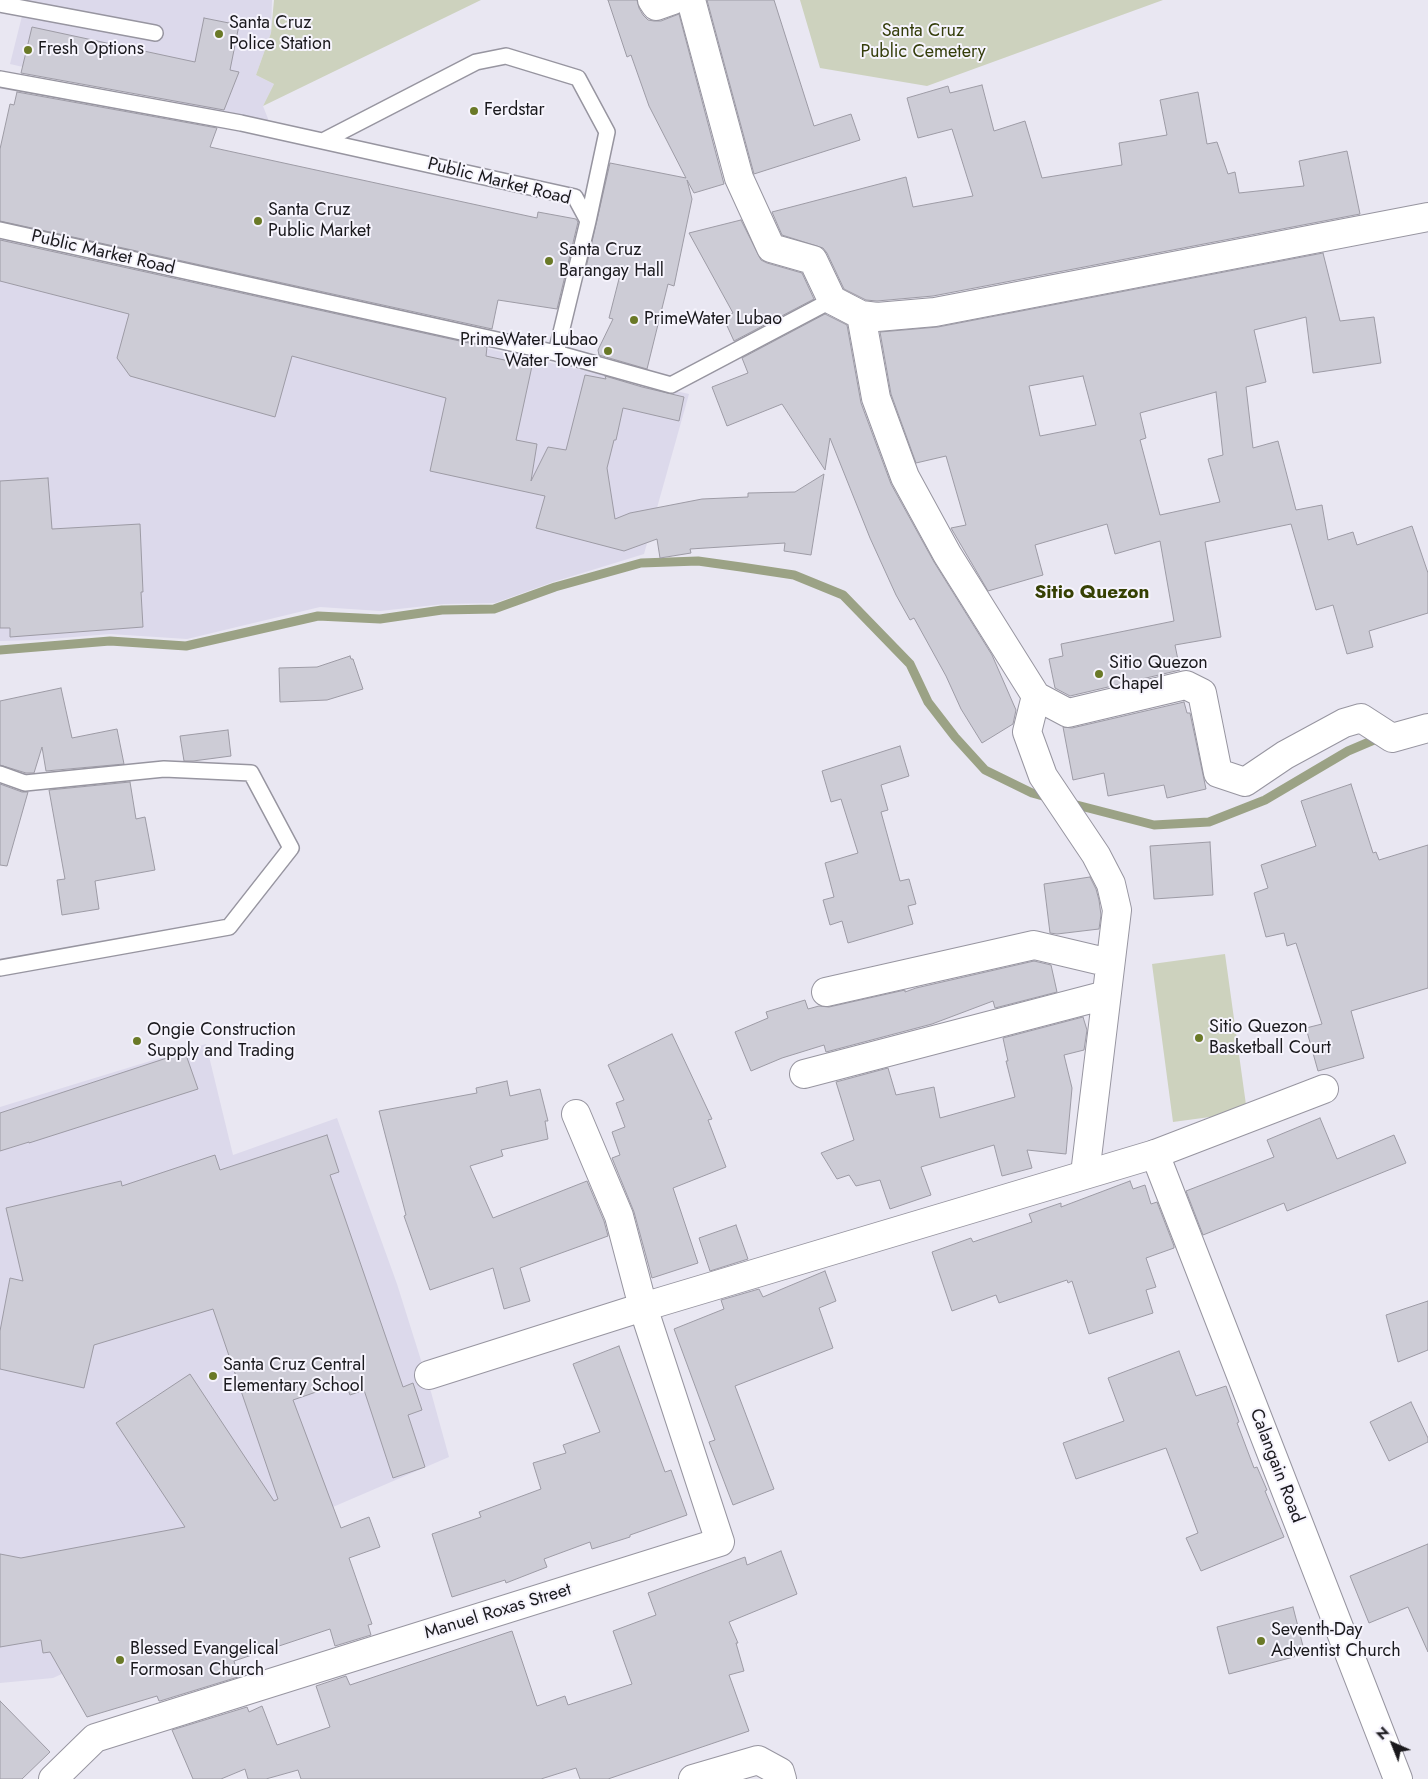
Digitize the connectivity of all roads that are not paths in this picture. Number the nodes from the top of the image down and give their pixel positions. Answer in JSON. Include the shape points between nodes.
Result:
{"nodes":[{"id":1,"x":652,"y":0,"type":"edge"},
{"id":2,"x":673,"y":0,"type":"edge"},
{"id":3,"x":691,"y":0,"type":"edge"},
{"id":4,"x":0,"y":4,"type":"edge"},
{"id":5,"x":155,"y":33,"type":"dead end"},
{"id":6,"x":0,"y":78,"type":"edge"},
{"id":7,"x":323,"y":141,"type":"junction"},
{"id":8,"x":1428,"y":217,"type":"edge"},
{"id":9,"x":588,"y":221,"type":"junction"},
{"id":10,"x":0,"y":230,"type":"edge"},
{"id":11,"x":832,"y":300,"type":"junction"},
{"id":12,"x":862,"y":315,"type":"junction"},
{"id":13,"x":556,"y":353,"type":"junction"},
{"id":14,"x":1036,"y":696,"type":"junction"},
{"id":15,"x":1428,"y":728,"type":"edge"},
{"id":16,"x":0,"y":774,"type":"edge"},
{"id":17,"x":1110,"y":963,"type":"junction"},
{"id":18,"x":0,"y":968,"type":"edge"},
{"id":19,"x":826,"y":992,"type":"dead end"},
{"id":20,"x":1106,"y":994,"type":"junction"},
{"id":21,"x":804,"y":1074,"type":"dead end"},
{"id":22,"x":1324,"y":1089,"type":"dead end"},
{"id":23,"x":576,"y":1114,"type":"dead end"},
{"id":24,"x":1155,"y":1154,"type":"junction"},
{"id":25,"x":1085,"y":1174,"type":"junction"},
{"id":26,"x":644,"y":1307,"type":"junction"},
{"id":27,"x":429,"y":1375,"type":"dead end"},
{"id":28,"x":53,"y":1779,"type":"edge"},
{"id":29,"x":693,"y":1779,"type":"edge"},
{"id":30,"x":782,"y":1779,"type":"edge"},
{"id":31,"x":1398,"y":1779,"type":"edge"}],
"edges":[{"from":1,"to":2,"type":"street","via":[[656,6]]},
{"from":3,"to":11,"type":"street","via":[[739,178],[759,222],[772,248],[814,260]]},
{"from":4,"to":5,"type":"lane"},
{"from":6,"to":7,"type":"lane","name":"Public Market Road"},
{"from":7,"to":9,"type":"lane","name":"Public Market Road","via":[[575,197]]},
{"from":7,"to":9,"type":"lane","via":[[476,62],[506,56],[551,69],[578,78],[607,132]]},
{"from":8,"to":12,"type":"street","via":[[935,312],[877,317]]},
{"from":9,"to":13,"type":"lane","name":"Public Market Road"},
{"from":10,"to":13,"type":"lane","name":"Public Market Road"},
{"from":11,"to":12,"type":"street"},
{"from":11,"to":13,"type":"lane","via":[[671,385]]},
{"from":12,"to":14,"type":"street","via":[[876,398],[905,476],[946,554]]},
{"from":14,"to":15,"type":"street","via":[[1068,713],[1186,685],[1202,693],[1218,773],[1245,782],[1285,754],[1344,723],[1361,718],[1392,738]]},
{"from":14,"to":17,"type":"street","via":[[1028,732],[1044,776],[1096,855],[1111,884],[1117,910]]},
{"from":16,"to":18,"type":"lane","via":[[25,783],[164,769],[251,774],[291,848],[229,927]]},
{"from":17,"to":19,"type":"street","via":[[1034,945]]},
{"from":17,"to":20,"type":"street"},
{"from":20,"to":21,"type":"street"},
{"from":20,"to":25,"type":"street"},
{"from":22,"to":24,"type":"street"},
{"from":23,"to":26,"type":"street","via":[[619,1216]]},
{"from":24,"to":25,"type":"street"},
{"from":24,"to":31,"type":"street","name":"Calangain Road"},
{"from":25,"to":26,"type":"street"},
{"from":26,"to":27,"type":"street"},
{"from":26,"to":28,"type":"street","name":"Manuel Roxas Street","via":[[720,1542],[95,1738]]},
{"from":29,"to":30,"type":"street","via":[[758,1760],[780,1772]]}]}
